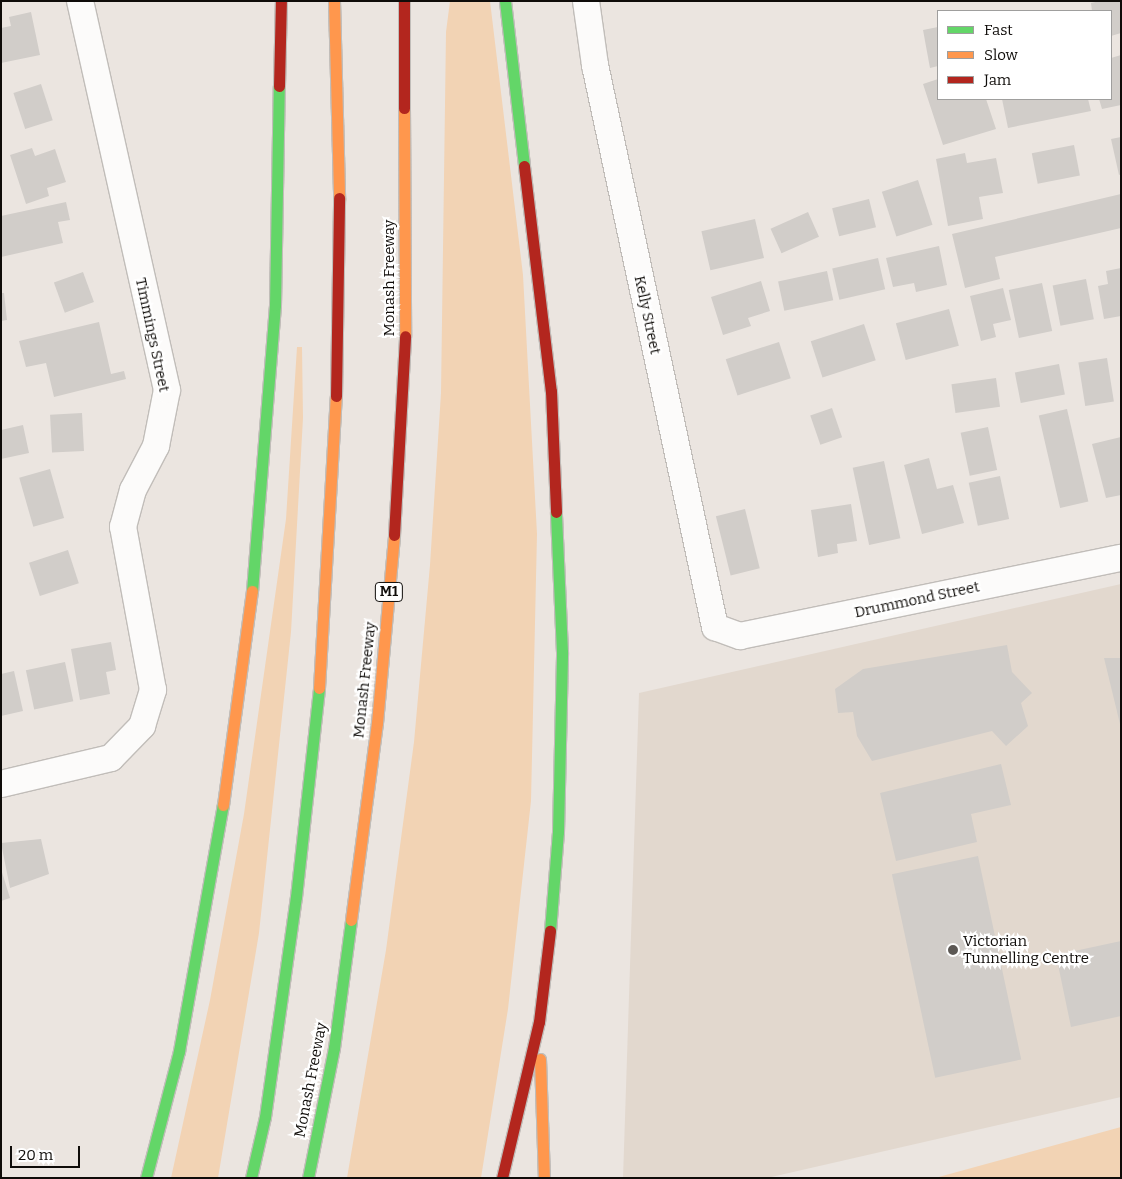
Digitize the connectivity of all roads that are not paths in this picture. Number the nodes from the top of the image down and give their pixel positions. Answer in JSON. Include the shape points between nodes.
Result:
{"nodes":[{"id":1,"x":80,"y":1,"type":"edge"},
{"id":2,"x":281,"y":1,"type":"edge"},
{"id":3,"x":334,"y":1,"type":"edge"},
{"id":4,"x":404,"y":1,"type":"edge"},
{"id":5,"x":505,"y":1,"type":"edge"},
{"id":6,"x":586,"y":1,"type":"edge"},
{"id":7,"x":1121,"y":558,"type":"edge"},
{"id":8,"x":715,"y":627,"type":"joint"},
{"id":9,"x":1,"y":784,"type":"edge"},
{"id":10,"x":539,"y":1022,"type":"junction"},
{"id":11,"x":146,"y":1178,"type":"edge"},
{"id":12,"x":251,"y":1178,"type":"edge"},
{"id":13,"x":308,"y":1178,"type":"edge"},
{"id":14,"x":502,"y":1178,"type":"edge"},
{"id":15,"x":544,"y":1178,"type":"edge"}],
"edges":[{"from":1,"to":9,"type":"street","name":"Timmings Street","via":[[167,390],[156,446],[133,490],[123,527],[153,690],[148,716],[127,746],[94,765]]},
{"from":2,"to":11,"type":"highway","via":[[275,305],[248,636],[208,906],[179,1050]]},
{"from":3,"to":12,"type":"highway","via":[[340,242],[334,488],[318,695],[296,898],[265,1117]]},
{"from":4,"to":13,"type":"highway","name":"Monash Freeway","number":"M1","via":[[405,332],[394,535],[377,723],[335,1038]]},
{"from":5,"to":10,"type":"highway","via":[[551,391],[562,652],[558,832]]},
{"from":6,"to":8,"type":"street","name":"Kelly Street","via":[[599,84]]},
{"from":7,"to":8,"type":"street","name":"Drummond Street","via":[[740,636]]},
{"from":10,"to":14,"type":"highway"},
{"from":10,"to":15,"type":"highway"}]}
